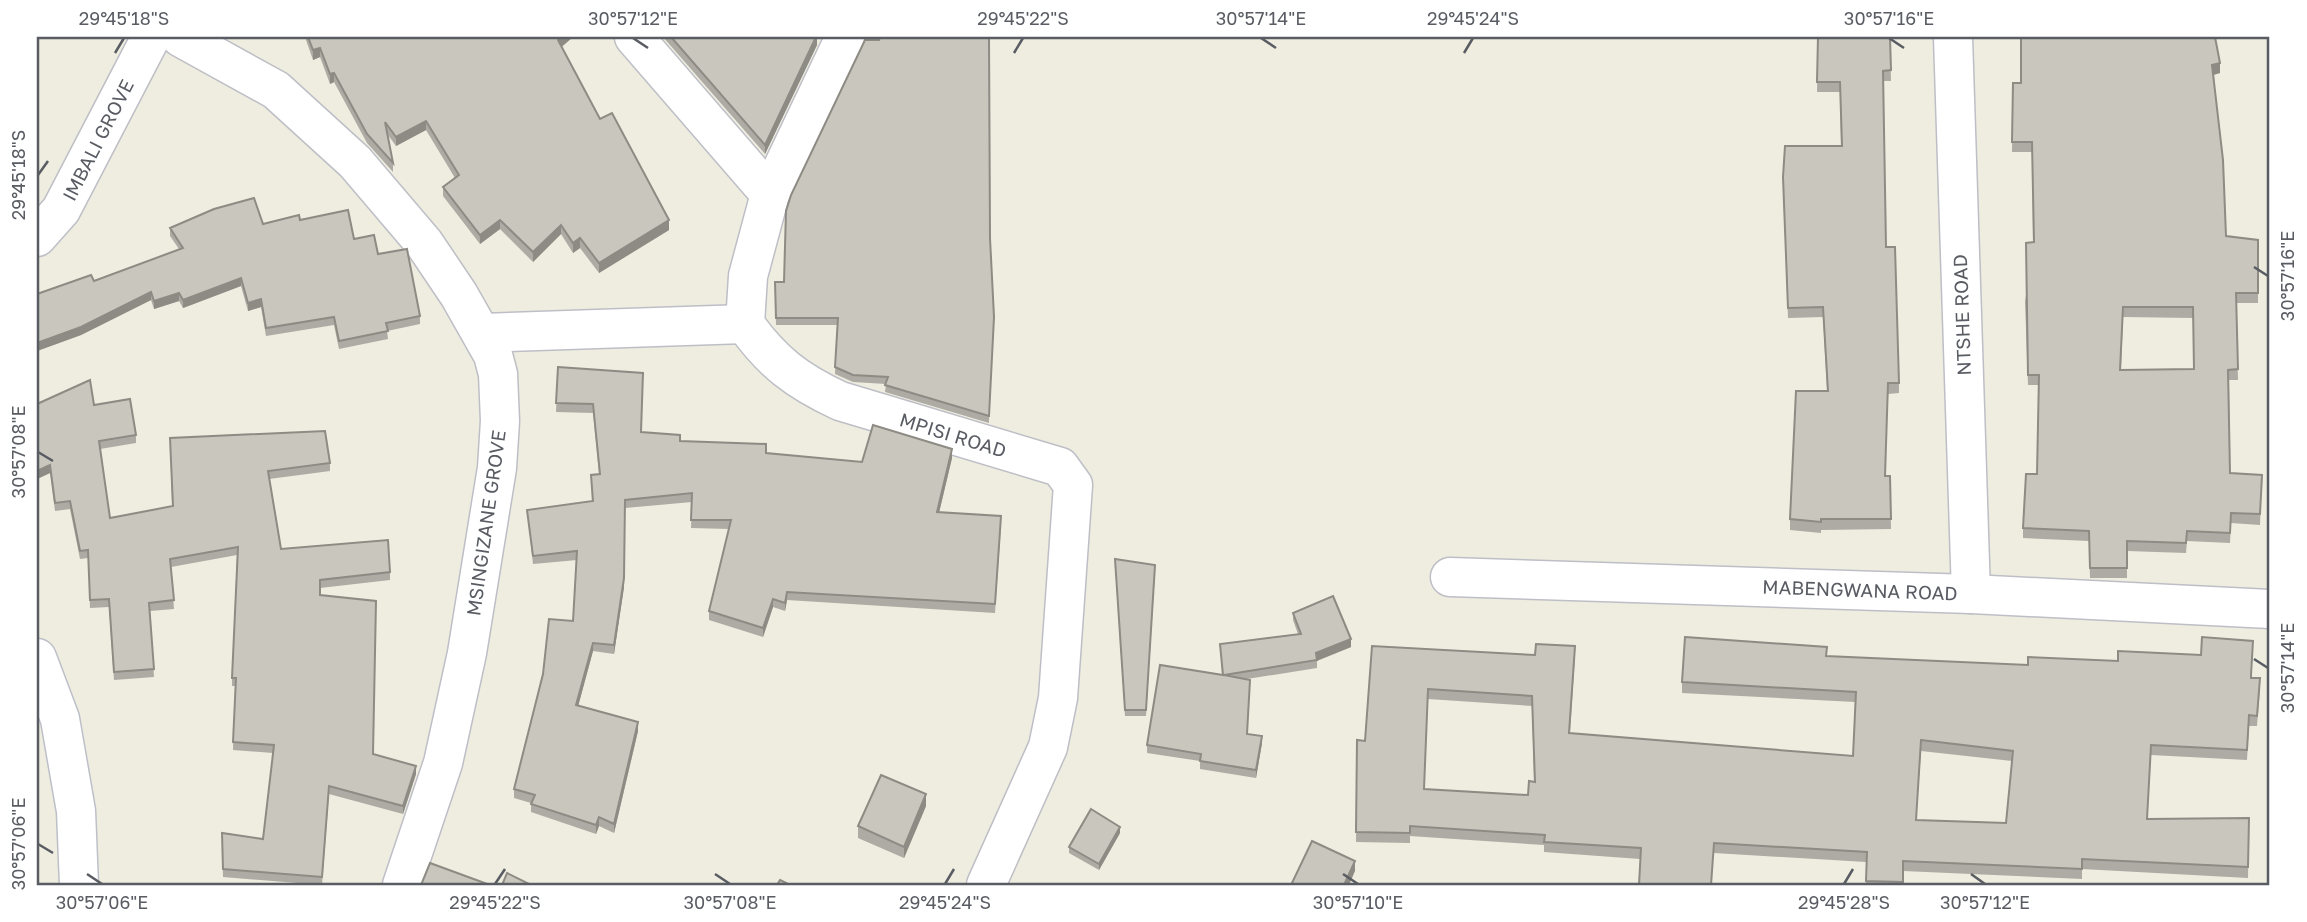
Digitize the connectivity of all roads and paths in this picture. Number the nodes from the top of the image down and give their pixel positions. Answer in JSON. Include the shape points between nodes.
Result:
{"nodes":[{"id":1,"x":151,"y":37,"type":"edge"},
{"id":2,"x":180,"y":37,"type":"edge"},
{"id":3,"x":634,"y":37,"type":"edge"},
{"id":4,"x":845,"y":37,"type":"edge"},
{"id":5,"x":1953,"y":37,"type":"edge"},
{"id":6,"x":770,"y":194,"type":"junction"},
{"id":7,"x":37,"y":237,"type":"edge"},
{"id":8,"x":745,"y":324,"type":"junction"},
{"id":9,"x":482,"y":332,"type":"junction"},
{"id":10,"x":1450,"y":577,"type":"dead end"},
{"id":11,"x":1971,"y":594,"type":"junction"},
{"id":12,"x":2270,"y":609,"type":"edge"},
{"id":13,"x":37,"y":658,"type":"edge"},
{"id":14,"x":79,"y":885,"type":"edge"},
{"id":15,"x":402,"y":885,"type":"edge"},
{"id":16,"x":986,"y":885,"type":"edge"}],
"edges":[{"from":1,"to":7,"type":"street","name":"IMBALI GROVE","via":[[61,210]]},
{"from":2,"to":9,"type":"street","name":"MSINGIZANE GROVE","via":[[276,90],[355,162],[424,243]]},
{"from":3,"to":6,"type":"street"},
{"from":4,"to":6,"type":"street"},
{"from":5,"to":11,"type":"street","name":"NTSHE ROAD"},
{"from":6,"to":8,"type":"street","via":[[748,276]]},
{"from":8,"to":9,"type":"street"},
{"from":8,"to":16,"type":"street","name":"MPISI ROAD","via":[[781,368],[817,390],[840,401],[1060,467],[1073,485],[1058,698],[1048,747]]},
{"from":9,"to":15,"type":"street","name":"MSINGIZANE GROVE","via":[[498,374],[497,468],[467,653],[443,763]]},
{"from":10,"to":11,"type":"street","name":"MABENGWANA ROAD"},
{"from":11,"to":12,"type":"street","name":"MABENGWANA ROAD"},
{"from":13,"to":14,"type":"street","via":[[60,719],[76,811]]}]}
